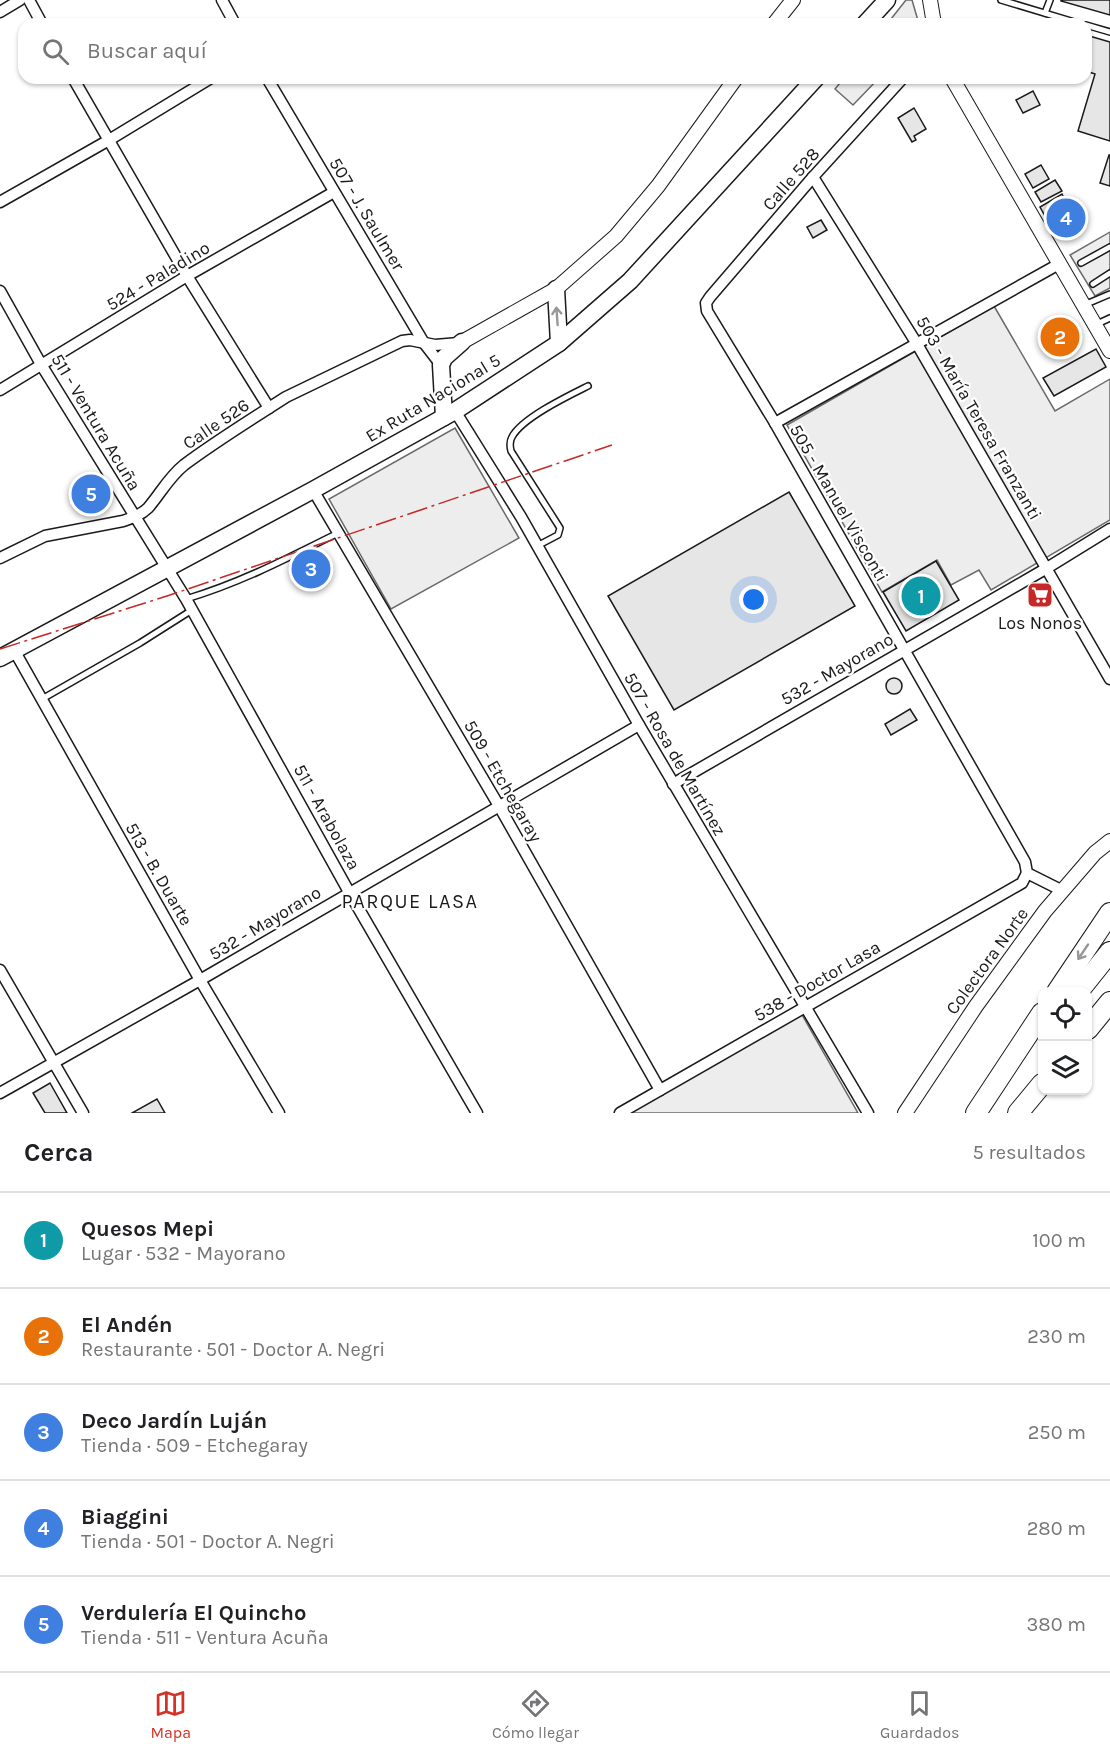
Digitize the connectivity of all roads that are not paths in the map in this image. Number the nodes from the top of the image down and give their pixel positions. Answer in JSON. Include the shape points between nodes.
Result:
{"nodes":[{"id":1,"x":20,"y":0,"type":"edge"},
{"id":2,"x":29,"y":0,"type":"edge"},
{"id":3,"x":222,"y":0,"type":"edge"},
{"id":4,"x":794,"y":0,"type":"edge"},
{"id":5,"x":887,"y":0,"type":"edge"},
{"id":6,"x":930,"y":0,"type":"edge"},
{"id":7,"x":1001,"y":0,"type":"edge"},
{"id":8,"x":1050,"y":0,"type":"edge"},
{"id":9,"x":0,"y":12,"type":"edge"},
{"id":10,"x":1045,"y":13,"type":"junction"},
{"id":11,"x":39,"y":18,"type":"edge"},
{"id":12,"x":232,"y":18,"type":"edge"},
{"id":13,"x":779,"y":18,"type":"edge"},
{"id":14,"x":870,"y":18,"type":"edge"},
{"id":15,"x":933,"y":18,"type":"edge"},
{"id":16,"x":1062,"y":18,"type":"edge"},
{"id":17,"x":1092,"y":27,"type":"edge"},
{"id":18,"x":1110,"y":32,"type":"edge"},
{"id":19,"x":76,"y":84,"type":"edge"},
{"id":20,"x":201,"y":84,"type":"edge"},
{"id":21,"x":271,"y":84,"type":"edge"},
{"id":22,"x":732,"y":84,"type":"edge"},
{"id":23,"x":811,"y":84,"type":"edge"},
{"id":24,"x":898,"y":84,"type":"edge"},
{"id":25,"x":955,"y":84,"type":"edge"},
{"id":26,"x":109,"y":140,"type":"junction"},
{"id":27,"x":813,"y":177,"type":"junction"},
{"id":28,"x":334,"y":192,"type":"junction"},
{"id":29,"x":0,"y":202,"type":"edge"},
{"id":30,"x":1110,"y":247,"type":"edge"},
{"id":31,"x":1081,"y":263,"type":"dead end"},
{"id":32,"x":1059,"y":264,"type":"junction"},
{"id":33,"x":1110,"y":273,"type":"edge"},
{"id":34,"x":187,"y":276,"type":"junction"},
{"id":35,"x":1093,"y":284,"type":"dead end"},
{"id":36,"x":556,"y":289,"type":"junction"},
{"id":37,"x":0,"y":291,"type":"edge"},
{"id":38,"x":1110,"y":294,"type":"edge"},
{"id":39,"x":706,"y":303,"type":"joint"},
{"id":40,"x":1084,"y":305,"type":"junction"},
{"id":41,"x":1110,"y":318,"type":"edge"},
{"id":42,"x":1095,"y":325,"type":"junction"},
{"id":43,"x":462,"y":342,"type":"junction"},
{"id":44,"x":424,"y":343,"type":"junction"},
{"id":45,"x":559,"y":343,"type":"junction"},
{"id":46,"x":917,"y":344,"type":"junction"},
{"id":47,"x":1110,"y":351,"type":"edge"},
{"id":48,"x":441,"y":365,"type":"junction"},
{"id":49,"x":42,"y":366,"type":"junction"},
{"id":50,"x":588,"y":386,"type":"dead end"},
{"id":51,"x":0,"y":390,"type":"edge"},
{"id":52,"x":269,"y":408,"type":"junction"},
{"id":53,"x":449,"y":414,"type":"junction"},
{"id":54,"x":774,"y":423,"type":"junction"},
{"id":55,"x":313,"y":490,"type":"junction"},
{"id":56,"x":134,"y":517,"type":"junction"},
{"id":57,"x":1110,"y":529,"type":"edge"},
{"id":58,"x":339,"y":532,"type":"junction"},
{"id":59,"x":537,"y":546,"type":"junction"},
{"id":60,"x":0,"y":558,"type":"edge"},
{"id":61,"x":167,"y":567,"type":"junction"},
{"id":62,"x":1047,"y":568,"type":"junction"},
{"id":63,"x":186,"y":599,"type":"junction"},
{"id":64,"x":192,"y":610,"type":"junction"},
{"id":65,"x":903,"y":650,"type":"junction"},
{"id":66,"x":7,"y":654,"type":"edge"},
{"id":67,"x":1110,"y":679,"type":"edge"},
{"id":68,"x":40,"y":700,"type":"junction"},
{"id":69,"x":639,"y":725,"type":"junction"},
{"id":70,"x":673,"y":784,"type":"junction"},
{"id":71,"x":498,"y":806,"type":"junction"},
{"id":72,"x":1110,"y":841,"type":"edge"},
{"id":73,"x":1027,"y":873,"type":"junction"},
{"id":74,"x":1063,"y":891,"type":"junction"},
{"id":75,"x":349,"y":892,"type":"junction"},
{"id":76,"x":1110,"y":913,"type":"edge"},
{"id":77,"x":1110,"y":952,"type":"edge"},
{"id":78,"x":0,"y":970,"type":"edge"},
{"id":79,"x":200,"y":980,"type":"junction"},
{"id":80,"x":1060,"y":987,"type":"edge"},
{"id":81,"x":1082,"y":987,"type":"edge"},
{"id":82,"x":1110,"y":1002,"type":"edge"},
{"id":83,"x":805,"y":1007,"type":"junction"},
{"id":84,"x":1110,"y":1017,"type":"edge"},
{"id":85,"x":1038,"y":1019,"type":"edge"},
{"id":86,"x":1092,"y":1024,"type":"edge"},
{"id":87,"x":1092,"y":1036,"type":"edge"},
{"id":88,"x":1038,"y":1039,"type":"edge"},
{"id":89,"x":54,"y":1061,"type":"junction"},
{"id":90,"x":660,"y":1090,"type":"junction"},
{"id":91,"x":1038,"y":1090,"type":"edge"},
{"id":92,"x":0,"y":1093,"type":"edge"},
{"id":93,"x":83,"y":1113,"type":"edge"},
{"id":94,"x":279,"y":1113,"type":"edge"},
{"id":95,"x":477,"y":1113,"type":"edge"},
{"id":96,"x":620,"y":1113,"type":"edge"},
{"id":97,"x":868,"y":1113,"type":"edge"},
{"id":98,"x":905,"y":1113,"type":"edge"},
{"id":99,"x":977,"y":1113,"type":"edge"},
{"id":100,"x":1018,"y":1113,"type":"edge"}],
"edges":[{"from":1,"to":9,"type":"street"},
{"from":2,"to":11,"type":"street"},
{"from":3,"to":12,"type":"street"},
{"from":4,"to":13,"type":"street"},
{"from":5,"to":14,"type":"main road"},
{"from":6,"to":15,"type":"street"},
{"from":7,"to":10,"type":"lane"},
{"from":8,"to":10,"type":"lane"},
{"from":10,"to":16,"type":"lane"},
{"from":17,"to":18,"type":"lane"},
{"from":19,"to":26,"type":"street"},
{"from":20,"to":26,"type":"street"},
{"from":21,"to":28,"type":"street","name":"507 - J. Saulmer"},
{"from":22,"to":36,"type":"street","via":[[632,218]]},
{"from":23,"to":45,"type":"main road","name":"Ex Ruta Nacional 5","via":[[630,281]]},
{"from":24,"to":27,"type":"street","name":"Calle 528"},
{"from":25,"to":32,"type":"street"},
{"from":26,"to":29,"type":"street"},
{"from":26,"to":34,"type":"street"},
{"from":27,"to":39,"type":"street","name":"Calle 528"},
{"from":27,"to":46,"type":"street","name":"503 - María Teresa Franzanti"},
{"from":28,"to":34,"type":"street","name":"524 - Paladino"},
{"from":28,"to":44,"type":"street","name":"507 - J. Saulmer"},
{"from":30,"to":31,"type":"lane"},
{"from":32,"to":40,"type":"street"},
{"from":32,"to":46,"type":"street"},
{"from":33,"to":35,"type":"lane"},
{"from":34,"to":49,"type":"street","name":"524 - Paladino"},
{"from":34,"to":52,"type":"street"},
{"from":36,"to":43,"type":"street"},
{"from":45,"to":36,"type":"main road","one_way":true},
{"from":37,"to":49,"type":"street","name":"511 - Ventura Acuña"},
{"from":38,"to":40,"type":"lane"},
{"from":39,"to":54,"type":"street","name":"505 - Manuel Visconti","via":[[707,311]]},
{"from":40,"to":42,"type":"street"},
{"from":41,"to":42,"type":"lane"},
{"from":42,"to":47,"type":"street"},
{"from":43,"to":44,"type":"street","name":"Calle 526"},
{"from":43,"to":48,"type":"main road"},
{"from":44,"to":48,"type":"street","name":"507 - J. Saulmer"},
{"from":44,"to":52,"type":"street","name":"Calle 526","via":[[402,341]]},
{"from":45,"to":53,"type":"main road","name":"Ex Ruta Nacional 5"},
{"from":46,"to":54,"type":"street"},
{"from":46,"to":62,"type":"street","name":"503 - María Teresa Franzanti"},
{"from":48,"to":53,"type":"main road"},
{"from":49,"to":51,"type":"street","name":"524 - Paladino"},
{"from":49,"to":56,"type":"street","name":"511 - Ventura Acuña"},
{"from":50,"to":59,"type":"lane","via":[[545,409],[517,430],[509,444],[560,528],[558,535]]},
{"from":52,"to":56,"type":"street","name":"Calle 526","via":[[184,466]]},
{"from":53,"to":55,"type":"main road","name":"Ex Ruta Nacional 5"},
{"from":53,"to":59,"type":"street","name":"507 - Rosa de Martínez"},
{"from":54,"to":65,"type":"street","name":"505 - Manuel Visconti"},
{"from":55,"to":58,"type":"street","name":"509 - Etchegaray"},
{"from":55,"to":61,"type":"main road","name":"Ex Ruta Nacional 5"},
{"from":56,"to":60,"type":"street","name":"Calle 526","via":[[45,536]]},
{"from":56,"to":61,"type":"street","name":"511 - Ventura Acuña"},
{"from":57,"to":62,"type":"street","name":"532 - Mayorano"},
{"from":58,"to":63,"type":"lane","via":[[257,573]]},
{"from":58,"to":71,"type":"street","name":"509 - Etchegaray"},
{"from":59,"to":69,"type":"street","name":"507 - Rosa de Martínez"},
{"from":61,"to":63,"type":"street","name":"511 - Arabolaza"},
{"from":61,"to":66,"type":"main road","name":"Ex Ruta Nacional 5"},
{"from":62,"to":65,"type":"street","name":"532 - Mayorano"},
{"from":62,"to":67,"type":"street","name":"503 - María Teresa Franzanti"},
{"from":63,"to":64,"type":"street","name":"511 - Arabolaza"},
{"from":64,"to":68,"type":"lane"},
{"from":64,"to":75,"type":"street","name":"511 - Arabolaza"},
{"from":65,"to":70,"type":"street","name":"532 - Mayorano"},
{"from":65,"to":73,"type":"street","name":"505 - Manuel Visconti"},
{"from":66,"to":68,"type":"street","name":"513 - B. Duarte"},
{"from":68,"to":79,"type":"street","name":"513 - B. Duarte"},
{"from":69,"to":70,"type":"street","name":"507 - Rosa de Martínez"},
{"from":69,"to":71,"type":"street","name":"532 - Mayorano"},
{"from":70,"to":83,"type":"street","name":"507 - Rosa de Martínez"},
{"from":71,"to":75,"type":"street","name":"532 - Mayorano"},
{"from":71,"to":90,"type":"street","name":"509 - Etchegaray"},
{"from":72,"to":74,"type":"street","name":"Colectora Norte"},
{"from":73,"to":74,"type":"street"},
{"from":73,"to":83,"type":"street","name":"538 - Doctor Lasa","via":[[1022,883]]},
{"from":74,"to":98,"type":"street","name":"Colectora Norte","via":[[976,1006]]},
{"from":75,"to":79,"type":"street","name":"532 - Mayorano"},
{"from":75,"to":95,"type":"street","name":"511 - Arabolaza"},
{"from":76,"to":80,"type":"highway","one_way":true},
{"from":77,"to":81,"type":"highway"},
{"from":78,"to":89,"type":"street"},
{"from":79,"to":89,"type":"street","name":"532 - Mayorano"},
{"from":79,"to":94,"type":"street","name":"513 - B. Duarte"},
{"from":82,"to":86,"type":"highway"},
{"from":83,"to":90,"type":"street","name":"538 - Doctor Lasa"},
{"from":83,"to":97,"type":"street","name":"507 - Rosa de Martínez"},
{"from":84,"to":87,"type":"highway"},
{"from":85,"to":99,"type":"highway"},
{"from":88,"to":99,"type":"highway"},
{"from":89,"to":92,"type":"street","name":"532 - Mayorano"},
{"from":89,"to":93,"type":"street"},
{"from":90,"to":96,"type":"street","name":"538 - Doctor Lasa"},
{"from":91,"to":100,"type":"highway"}]}
